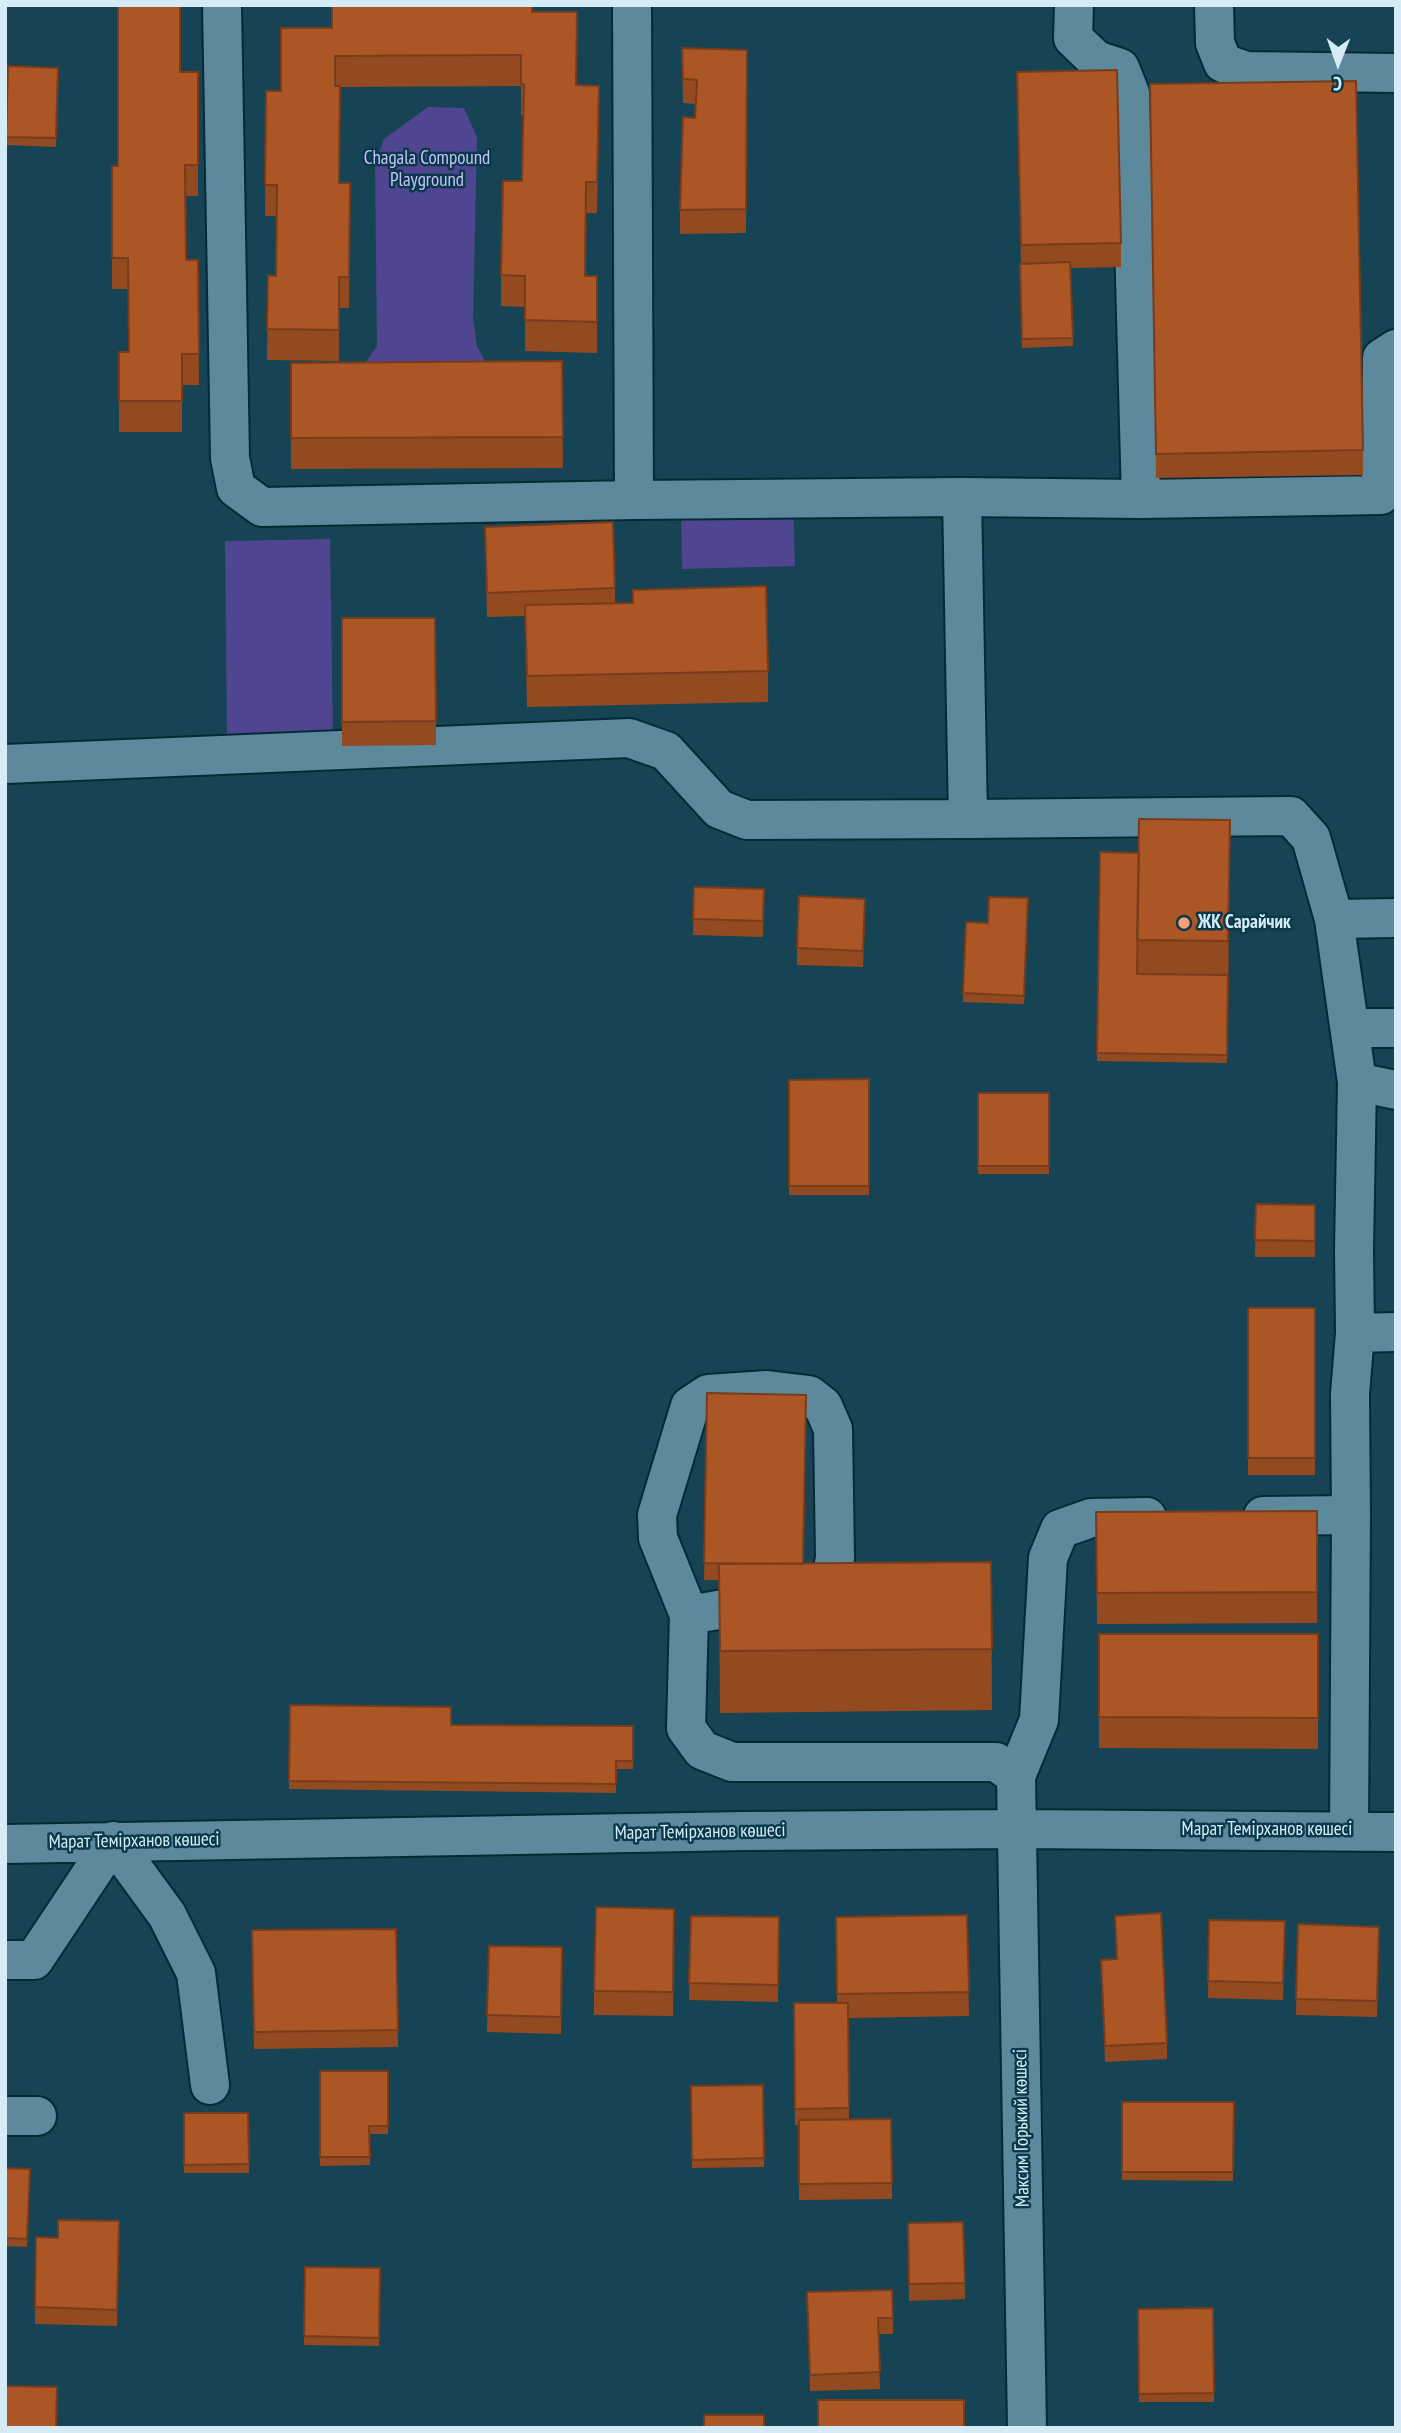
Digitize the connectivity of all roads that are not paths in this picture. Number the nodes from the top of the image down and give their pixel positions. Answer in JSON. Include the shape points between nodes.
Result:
{"nodes":[{"id":1,"x":222,"y":5,"type":"edge"},
{"id":2,"x":632,"y":5,"type":"edge"},
{"id":3,"x":1074,"y":5,"type":"edge"},
{"id":4,"x":1214,"y":5,"type":"edge"},
{"id":5,"x":1396,"y":73,"type":"edge"},
{"id":6,"x":1396,"y":349,"type":"edge"},
{"id":7,"x":962,"y":497,"type":"junction"},
{"id":8,"x":1141,"y":499,"type":"junction"},
{"id":9,"x":634,"y":500,"type":"junction"},
{"id":10,"x":5,"y":764,"type":"edge"},
{"id":11,"x":968,"y":819,"type":"junction"},
{"id":12,"x":1396,"y":918,"type":"edge"},
{"id":13,"x":1334,"y":919,"type":"junction"},
{"id":14,"x":1350,"y":1028,"type":"junction"},
{"id":15,"x":1396,"y":1028,"type":"edge"},
{"id":16,"x":1357,"y":1082,"type":"junction"},
{"id":17,"x":1396,"y":1090,"type":"edge"},
{"id":18,"x":1396,"y":1332,"type":"edge"},
{"id":19,"x":1355,"y":1333,"type":"junction"},
{"id":20,"x":1351,"y":1514,"type":"junction"},
{"id":21,"x":1228,"y":1516,"type":"edge"},
{"id":22,"x":1187,"y":1517,"type":"edge"},
{"id":23,"x":688,"y":1615,"type":"junction"},
{"id":24,"x":1016,"y":1776,"type":"junction"},
{"id":25,"x":1017,"y":1829,"type":"junction"},
{"id":26,"x":1349,"y":1831,"type":"junction"},
{"id":27,"x":1396,"y":1832,"type":"edge"},
{"id":28,"x":113,"y":1841,"type":"junction"},
{"id":29,"x":5,"y":1843,"type":"edge"},
{"id":30,"x":5,"y":1960,"type":"edge"},
{"id":31,"x":210,"y":2085,"type":"dead end"},
{"id":32,"x":1027,"y":2428,"type":"edge"}],
"edges":[{"from":1,"to":9,"type":"street","via":[[230,458],[236,488],[262,507]]},
{"from":2,"to":9,"type":"street"},
{"from":3,"to":8,"type":"street","via":[[1073,38],[1096,60],[1120,68],[1130,93]]},
{"from":4,"to":5,"type":"street","via":[[1215,43],[1223,63],[1246,71]]},
{"from":6,"to":8,"type":"street","via":[[1382,358],[1381,495]]},
{"from":7,"to":8,"type":"street"},
{"from":7,"to":9,"type":"street"},
{"from":7,"to":11,"type":"street"},
{"from":10,"to":11,"type":"street","via":[[629,738],[666,751],[719,809],[747,820]]},
{"from":11,"to":13,"type":"street","via":[[1291,816],[1311,838]]},
{"from":12,"to":13,"type":"street"},
{"from":13,"to":14,"type":"street"},
{"from":14,"to":15,"type":"street"},
{"from":14,"to":16,"type":"street"},
{"from":16,"to":17,"type":"street"},
{"from":16,"to":19,"type":"street"},
{"from":18,"to":19,"type":"street"},
{"from":19,"to":20,"type":"street","via":[[1350,1394]]},
{"from":20,"to":21,"type":"street"},
{"from":20,"to":26,"type":"street"},
{"from":22,"to":24,"type":"street","via":[[1091,1518],[1060,1529],[1048,1558],[1039,1720]]},
{"from":23,"to":23,"type":"street","via":[[816,1593],[831,1579],[835,1558],[833,1429],[823,1406],[809,1395],[766,1390],[708,1394],[691,1406],[657,1516],[658,1538]]},
{"from":23,"to":24,"type":"street","via":[[686,1728],[702,1750],[732,1762],[996,1762]]},
{"from":24,"to":25,"type":"street","name":"Максим Горький көшесі"},
{"from":25,"to":26,"type":"street","name":"Марат Темірханов көшесі"},
{"from":25,"to":28,"type":"street","name":"Марат Темірханов көшесі"},
{"from":25,"to":32,"type":"street","name":"Максим Горький көшесі"},
{"from":26,"to":27,"type":"street","name":"Марат Темірханов көшесі"},
{"from":28,"to":29,"type":"street","name":"Марат Темірханов көшесі"},
{"from":28,"to":30,"type":"street","via":[[34,1960]]},
{"from":28,"to":31,"type":"street","via":[[167,1915],[196,1973]]}]}
